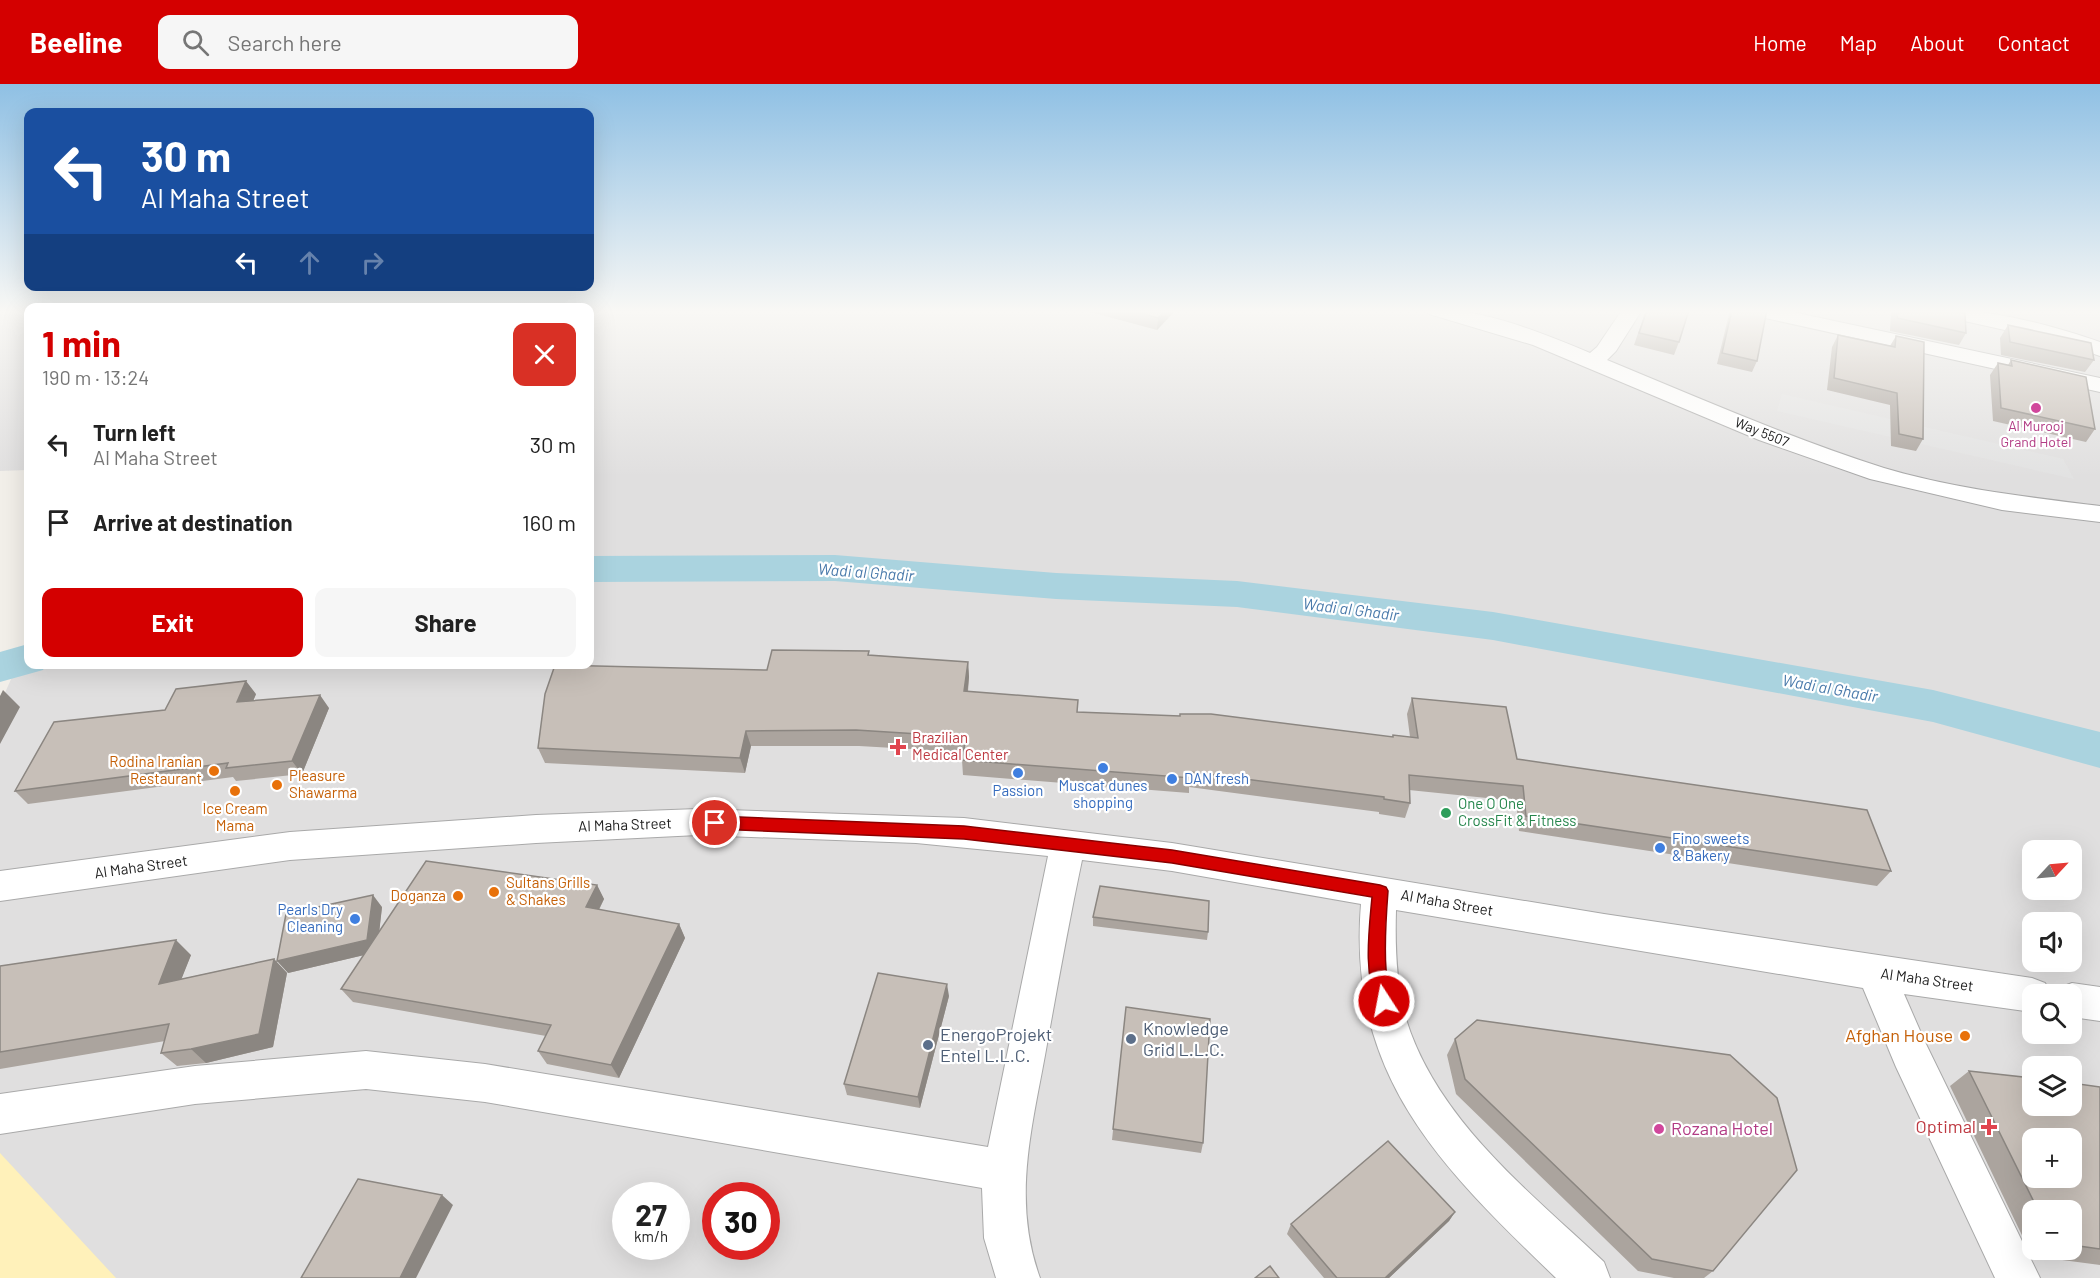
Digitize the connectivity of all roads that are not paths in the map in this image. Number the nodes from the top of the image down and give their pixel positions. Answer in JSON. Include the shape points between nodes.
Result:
{"nodes":[{"id":1,"x":1619,"y":366,"type":"edge"},
{"id":2,"x":1625,"y":366,"type":"edge"},
{"id":3,"x":2012,"y":366,"type":"edge"},
{"id":4,"x":2100,"y":385,"type":"edge"},
{"id":5,"x":2100,"y":500,"type":"edge"},
{"id":6,"x":2100,"y":514,"type":"edge"},
{"id":7,"x":1068,"y":845,"type":"junction"},
{"id":8,"x":0,"y":886,"type":"edge"},
{"id":9,"x":1380,"y":891,"type":"junction"},
{"id":10,"x":1875,"y":973,"type":"junction"},
{"id":11,"x":2022,"y":994,"type":"edge"},
{"id":12,"x":2082,"y":1001,"type":"edge"},
{"id":13,"x":2100,"y":1004,"type":"edge"},
{"id":14,"x":0,"y":1114,"type":"edge"},
{"id":15,"x":1004,"y":1171,"type":"junction"},
{"id":16,"x":1018,"y":1278,"type":"edge"},
{"id":17,"x":1588,"y":1278,"type":"edge"},
{"id":18,"x":2018,"y":1278,"type":"edge"}],
"edges":[{"from":1,"to":6,"type":"street","name":"Way 5507","via":[[1778,439],[1879,474],[2002,502]]},
{"from":2,"to":5,"type":"street","name":"Way 5507","via":[[1867,456],[1978,484]]},
{"from":3,"to":4,"type":"street"},
{"from":7,"to":8,"type":"street","name":"Al Maha Street","via":[[916,829],[679,823],[290,846]]},
{"from":7,"to":9,"type":"street","name":"Al Maha Street","via":[[1172,857]]},
{"from":7,"to":15,"type":"street"},
{"from":9,"to":10,"type":"street","name":"Al Maha Street"},
{"from":9,"to":17,"type":"street","via":[[1378,972],[1395,1044],[1415,1089],[1444,1134]]},
{"from":10,"to":11,"type":"street","name":"Al Maha Street"},
{"from":10,"to":18,"type":"street"},
{"from":12,"to":13,"type":"street"},
{"from":14,"to":15,"type":"street","via":[[195,1085],[366,1070],[485,1083]]},
{"from":15,"to":16,"type":"street","via":[[1001,1211],[1008,1253]]}]}
